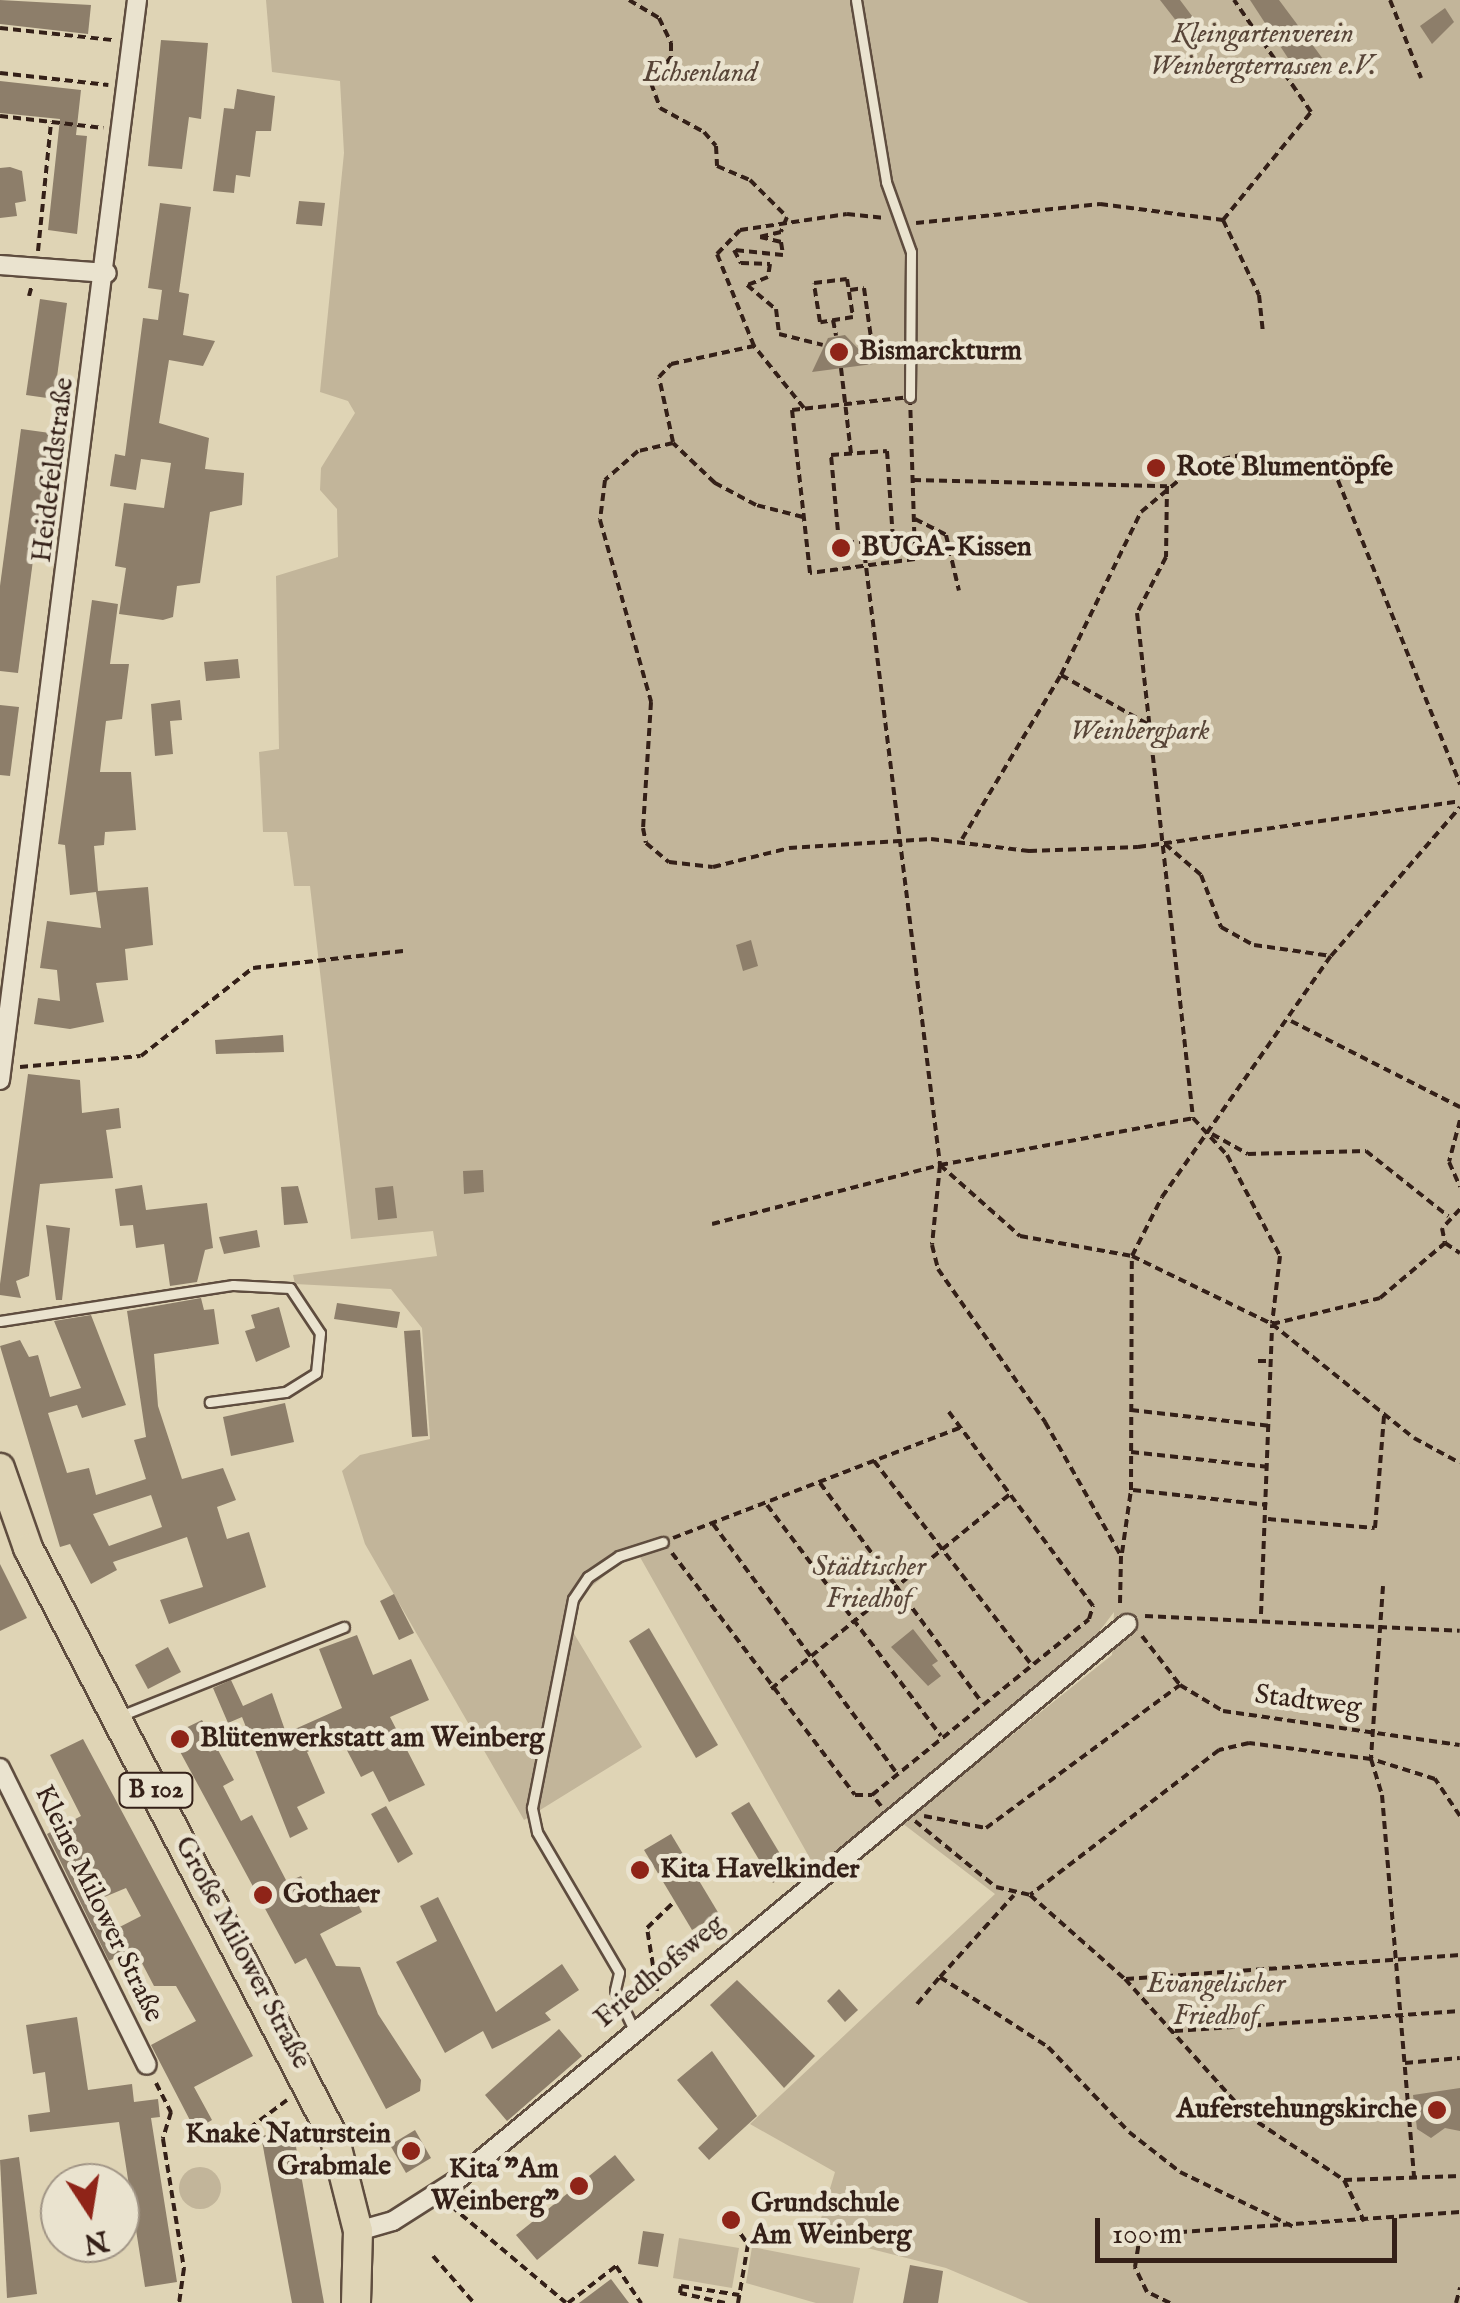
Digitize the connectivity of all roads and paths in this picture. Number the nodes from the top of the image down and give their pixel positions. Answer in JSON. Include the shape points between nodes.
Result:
{"nodes":[{"id":1,"x":137,"y":0,"type":"edge"},
{"id":2,"x":629,"y":0,"type":"edge"},
{"id":3,"x":856,"y":0,"type":"edge"},
{"id":4,"x":1234,"y":0,"type":"edge"},
{"id":5,"x":1390,"y":0,"type":"edge"},
{"id":6,"x":0,"y":28,"type":"edge"},
{"id":7,"x":132,"y":42,"type":"junction"},
{"id":8,"x":0,"y":73,"type":"edge"},
{"id":9,"x":1420,"y":78,"type":"dead end"},
{"id":10,"x":128,"y":88,"type":"junction"},
{"id":11,"x":0,"y":116,"type":"edge"},
{"id":12,"x":51,"y":122,"type":"junction"},
{"id":13,"x":122,"y":130,"type":"junction"},
{"id":14,"x":788,"y":220,"type":"junction"},
{"id":15,"x":1223,"y":220,"type":"junction"},
{"id":16,"x":902,"y":222,"type":"junction"},
{"id":17,"x":0,"y":265,"type":"edge"},
{"id":18,"x":37,"y":265,"type":"junction"},
{"id":19,"x":107,"y":273,"type":"junction"},
{"id":20,"x":848,"y":290,"type":"junction"},
{"id":21,"x":833,"y":320,"type":"junction"},
{"id":22,"x":1263,"y":332,"type":"dead end"},
{"id":23,"x":836,"y":336,"type":"dead end"},
{"id":24,"x":823,"y":345,"type":"dead end"},
{"id":25,"x":754,"y":346,"type":"junction"},
{"id":26,"x":858,"y":355,"type":"dead end"},
{"id":27,"x":841,"y":368,"type":"dead end"},
{"id":28,"x":910,"y":397,"type":"junction"},
{"id":29,"x":846,"y":404,"type":"junction"},
{"id":30,"x":804,"y":408,"type":"junction"},
{"id":31,"x":674,"y":443,"type":"junction"},
{"id":32,"x":851,"y":453,"type":"junction"},
{"id":33,"x":913,"y":480,"type":"junction"},
{"id":34,"x":1167,"y":486,"type":"junction"},
{"id":35,"x":803,"y":516,"type":"junction"},
{"id":36,"x":914,"y":520,"type":"junction"},
{"id":37,"x":863,"y":542,"type":"junction"},
{"id":38,"x":866,"y":565,"type":"junction"},
{"id":39,"x":959,"y":591,"type":"dead end"},
{"id":40,"x":1061,"y":675,"type":"junction"},
{"id":41,"x":1152,"y":727,"type":"junction"},
{"id":42,"x":1460,"y":784,"type":"edge"},
{"id":43,"x":1460,"y":804,"type":"edge"},
{"id":44,"x":961,"y":840,"type":"junction"},
{"id":45,"x":899,"y":842,"type":"junction"},
{"id":46,"x":1165,"y":844,"type":"junction"},
{"id":47,"x":9,"y":945,"type":"edge"},
{"id":48,"x":403,"y":951,"type":"dead end"},
{"id":49,"x":1331,"y":956,"type":"junction"},
{"id":50,"x":1289,"y":1020,"type":"junction"},
{"id":51,"x":1,"y":1074,"type":"edge"},
{"id":52,"x":1460,"y":1108,"type":"edge"},
{"id":53,"x":1193,"y":1118,"type":"junction"},
{"id":54,"x":1460,"y":1120,"type":"edge"},
{"id":55,"x":1208,"y":1132,"type":"junction"},
{"id":56,"x":940,"y":1165,"type":"junction"},
{"id":57,"x":1460,"y":1187,"type":"edge"},
{"id":58,"x":1460,"y":1209,"type":"edge"},
{"id":59,"x":1448,"y":1216,"type":"junction"},
{"id":60,"x":712,"y":1224,"type":"dead end"},
{"id":61,"x":1444,"y":1242,"type":"junction"},
{"id":62,"x":1460,"y":1254,"type":"edge"},
{"id":63,"x":1132,"y":1256,"type":"junction"},
{"id":64,"x":0,"y":1322,"type":"edge"},
{"id":65,"x":1272,"y":1324,"type":"junction"},
{"id":66,"x":1258,"y":1361,"type":"dead end"},
{"id":67,"x":1271,"y":1362,"type":"junction"},
{"id":68,"x":210,"y":1402,"type":"dead end"},
{"id":69,"x":1130,"y":1410,"type":"junction"},
{"id":70,"x":948,"y":1412,"type":"dead end"},
{"id":71,"x":1384,"y":1415,"type":"junction"},
{"id":72,"x":1270,"y":1426,"type":"junction"},
{"id":73,"x":960,"y":1428,"type":"junction"},
{"id":74,"x":1132,"y":1452,"type":"junction"},
{"id":75,"x":874,"y":1461,"type":"junction"},
{"id":76,"x":1460,"y":1463,"type":"edge"},
{"id":77,"x":1269,"y":1467,"type":"junction"},
{"id":78,"x":0,"y":1468,"type":"edge"},
{"id":79,"x":820,"y":1483,"type":"junction"},
{"id":80,"x":1132,"y":1490,"type":"junction"},
{"id":81,"x":1010,"y":1494,"type":"junction"},
{"id":82,"x":766,"y":1503,"type":"junction"},
{"id":83,"x":1267,"y":1505,"type":"junction"},
{"id":84,"x":1266,"y":1519,"type":"junction"},
{"id":85,"x":712,"y":1524,"type":"junction"},
{"id":86,"x":663,"y":1542,"type":"junction"},
{"id":87,"x":940,"y":1551,"type":"junction"},
{"id":88,"x":1121,"y":1556,"type":"junction"},
{"id":89,"x":1382,"y":1586,"type":"dead end"},
{"id":90,"x":895,"y":1588,"type":"junction"},
{"id":91,"x":1261,"y":1616,"type":"junction"},
{"id":92,"x":853,"y":1623,"type":"junction"},
{"id":93,"x":1127,"y":1624,"type":"junction"},
{"id":94,"x":1380,"y":1626,"type":"junction"},
{"id":95,"x":344,"y":1628,"type":"dead end"},
{"id":96,"x":1460,"y":1631,"type":"edge"},
{"id":97,"x":809,"y":1658,"type":"junction"},
{"id":98,"x":1031,"y":1664,"type":"junction"},
{"id":99,"x":1180,"y":1685,"type":"junction"},
{"id":100,"x":771,"y":1689,"type":"junction"},
{"id":101,"x":982,"y":1704,"type":"junction"},
{"id":102,"x":118,"y":1717,"type":"junction"},
{"id":103,"x":1371,"y":1730,"type":"junction"},
{"id":104,"x":942,"y":1736,"type":"junction"},
{"id":105,"x":1460,"y":1744,"type":"edge"},
{"id":106,"x":1371,"y":1758,"type":"junction"},
{"id":107,"x":0,"y":1768,"type":"edge"},
{"id":108,"x":897,"y":1774,"type":"junction"},
{"id":109,"x":872,"y":1795,"type":"junction"},
{"id":110,"x":895,"y":1813,"type":"junction"},
{"id":111,"x":1460,"y":1816,"type":"edge"},
{"id":112,"x":1014,"y":1894,"type":"junction"},
{"id":113,"x":1030,"y":1896,"type":"junction"},
{"id":114,"x":672,"y":1904,"type":"dead end"},
{"id":115,"x":1460,"y":1955,"type":"edge"},
{"id":116,"x":1396,"y":1958,"type":"junction"},
{"id":117,"x":940,"y":1977,"type":"junction"},
{"id":118,"x":1125,"y":1978,"type":"junction"},
{"id":119,"x":917,"y":2004,"type":"dead end"},
{"id":120,"x":1460,"y":2010,"type":"edge"},
{"id":121,"x":656,"y":2011,"type":"junction"},
{"id":122,"x":1400,"y":2014,"type":"junction"},
{"id":123,"x":634,"y":2030,"type":"junction"},
{"id":124,"x":1175,"y":2031,"type":"junction"},
{"id":125,"x":1460,"y":2058,"type":"edge"},
{"id":126,"x":1404,"y":2063,"type":"junction"},
{"id":127,"x":147,"y":2065,"type":"joint"},
{"id":128,"x":310,"y":2083,"type":"junction"},
{"id":129,"x":239,"y":2136,"type":"dead end"},
{"id":130,"x":1460,"y":2176,"type":"edge"},
{"id":131,"x":1414,"y":2178,"type":"junction"},
{"id":132,"x":1344,"y":2180,"type":"junction"},
{"id":133,"x":436,"y":2193,"type":"junction"},
{"id":134,"x":1460,"y":2212,"type":"edge"},
{"id":135,"x":726,"y":2213,"type":"dead end"},
{"id":136,"x":1364,"y":2221,"type":"junction"},
{"id":137,"x":1294,"y":2227,"type":"junction"},
{"id":138,"x":358,"y":2231,"type":"junction"},
{"id":139,"x":433,"y":2256,"type":"dead end"},
{"id":140,"x":1460,"y":2288,"type":"edge"},
{"id":141,"x":740,"y":2295,"type":"junction"},
{"id":142,"x":178,"y":2303,"type":"edge"},
{"id":143,"x":356,"y":2303,"type":"edge"},
{"id":144,"x":474,"y":2303,"type":"edge"},
{"id":145,"x":567,"y":2303,"type":"edge"},
{"id":146,"x":641,"y":2303,"type":"edge"},
{"id":147,"x":725,"y":2303,"type":"edge"},
{"id":148,"x":738,"y":2303,"type":"edge"},
{"id":149,"x":1170,"y":2303,"type":"edge"},
{"id":150,"x":1456,"y":2303,"type":"edge"}],
"edges":[{"from":1,"to":7,"type":"street","name":"Heidefeldstraße"},
{"from":2,"to":14,"type":"path","via":[[659,18],[671,43],[671,57],[651,83],[660,108],[704,132],[716,146],[717,166],[750,180]]},
{"from":3,"to":16,"type":"lane","via":[[886,182]]},
{"from":4,"to":15,"type":"path","via":[[1311,112]]},
{"from":5,"to":9,"type":"path"},
{"from":6,"to":7,"type":"path"},
{"from":7,"to":10,"type":"street","name":"Heidefeldstraße"},
{"from":8,"to":10,"type":"path"},
{"from":10,"to":13,"type":"street","name":"Heidefeldstraße"},
{"from":11,"to":12,"type":"path"},
{"from":12,"to":13,"type":"path"},
{"from":12,"to":18,"type":"path"},
{"from":13,"to":19,"type":"street","name":"Heidefeldstraße"},
{"from":14,"to":16,"type":"path"},
{"from":14,"to":24,"type":"path","via":[[782,232],[760,237],[781,242],[783,255],[744,247],[734,250],[735,259],[770,264],[768,277],[747,286],[776,309],[780,334]]},
{"from":14,"to":25,"type":"path","via":[[740,230],[718,254]]},
{"from":15,"to":16,"type":"path","via":[[1100,204]]},
{"from":15,"to":22,"type":"path","via":[[1259,295]]},
{"from":16,"to":28,"type":"lane","via":[[910,252]]},
{"from":17,"to":18,"type":"street"},
{"from":18,"to":19,"type":"street"},
{"from":19,"to":47,"type":"street","name":"Heidefeldstraße"},
{"from":20,"to":21,"type":"path","via":[[853,317]]},
{"from":20,"to":21,"type":"path","via":[[847,279],[814,283],[820,322]]},
{"from":20,"to":26,"type":"path","via":[[864,288],[873,352]]},
{"from":21,"to":23,"type":"path"},
{"from":25,"to":30,"type":"path"},
{"from":25,"to":31,"type":"path","via":[[671,364],[660,377]]},
{"from":27,"to":29,"type":"path"},
{"from":28,"to":29,"type":"path"},
{"from":28,"to":33,"type":"path"},
{"from":29,"to":30,"type":"path"},
{"from":29,"to":32,"type":"path"},
{"from":30,"to":35,"type":"path","via":[[792,410]]},
{"from":31,"to":35,"type":"path","via":[[715,483],[756,506]]},
{"from":31,"to":45,"type":"path","via":[[617,463],[599,502],[651,702],[640,807],[646,843],[684,868],[789,848]]},
{"from":32,"to":37,"type":"path","via":[[830,455],[839,543]]},
{"from":32,"to":37,"type":"path","via":[[887,451],[892,540]]},
{"from":33,"to":34,"type":"path"},
{"from":33,"to":36,"type":"path"},
{"from":34,"to":40,"type":"path","via":[[1140,512]]},
{"from":34,"to":41,"type":"path","via":[[1166,558],[1137,613]]},
{"from":34,"to":42,"type":"path","via":[[1197,465],[1241,455],[1333,468]]},
{"from":35,"to":38,"type":"path","via":[[810,572]]},
{"from":36,"to":38,"type":"path","via":[[915,559]]},
{"from":36,"to":39,"type":"path","via":[[938,524],[946,535]]},
{"from":37,"to":38,"type":"path"},
{"from":38,"to":45,"type":"path"},
{"from":40,"to":41,"type":"path"},
{"from":40,"to":44,"type":"path"},
{"from":41,"to":46,"type":"path"},
{"from":43,"to":46,"type":"path"},
{"from":43,"to":49,"type":"path"},
{"from":44,"to":45,"type":"path"},
{"from":44,"to":46,"type":"path","via":[[1029,851]]},
{"from":45,"to":56,"type":"path"},
{"from":46,"to":49,"type":"path","via":[[1201,875],[1221,927],[1254,945]]},
{"from":46,"to":53,"type":"path","via":[[1175,1008]]},
{"from":47,"to":51,"type":"street","name":"Heidefeldstraße"},
{"from":48,"to":51,"type":"path","via":[[246,971],[140,1056]]},
{"from":49,"to":50,"type":"path"},
{"from":50,"to":52,"type":"path"},
{"from":50,"to":55,"type":"path"},
{"from":53,"to":55,"type":"path"},
{"from":53,"to":56,"type":"path"},
{"from":54,"to":57,"type":"path","via":[[1450,1162]]},
{"from":55,"to":59,"type":"path","via":[[1248,1154],[1366,1151]]},
{"from":55,"to":63,"type":"path"},
{"from":55,"to":65,"type":"path","via":[[1280,1256]]},
{"from":56,"to":60,"type":"path"},
{"from":56,"to":63,"type":"path","via":[[1020,1236]]},
{"from":56,"to":88,"type":"path","via":[[932,1193],[938,1269],[1045,1422]]},
{"from":58,"to":59,"type":"path"},
{"from":59,"to":61,"type":"path"},
{"from":61,"to":62,"type":"path"},
{"from":61,"to":65,"type":"path","via":[[1380,1298]]},
{"from":63,"to":65,"type":"path"},
{"from":63,"to":69,"type":"path"},
{"from":64,"to":68,"type":"lane","via":[[232,1285],[290,1288],[320,1333],[322,1356],[298,1387]]},
{"from":65,"to":67,"type":"path"},
{"from":65,"to":71,"type":"path"},
{"from":66,"to":67,"type":"path"},
{"from":67,"to":72,"type":"path"},
{"from":69,"to":72,"type":"path"},
{"from":69,"to":74,"type":"path"},
{"from":70,"to":73,"type":"path"},
{"from":71,"to":76,"type":"path"},
{"from":71,"to":84,"type":"path","via":[[1375,1528]]},
{"from":72,"to":77,"type":"path"},
{"from":73,"to":75,"type":"path"},
{"from":73,"to":81,"type":"path"},
{"from":74,"to":77,"type":"path"},
{"from":74,"to":80,"type":"path"},
{"from":75,"to":79,"type":"path"},
{"from":75,"to":87,"type":"path"},
{"from":77,"to":83,"type":"path"},
{"from":78,"to":102,"type":"main road","name":"Große Milower Straße","number":"B 102","via":[[19,1530]]},
{"from":79,"to":82,"type":"path"},
{"from":79,"to":90,"type":"path"},
{"from":80,"to":83,"type":"path"},
{"from":80,"to":88,"type":"path"},
{"from":81,"to":87,"type":"path"},
{"from":81,"to":98,"type":"path","via":[[1092,1606],[1089,1619]]},
{"from":82,"to":85,"type":"path"},
{"from":82,"to":92,"type":"path"},
{"from":83,"to":84,"type":"path"},
{"from":84,"to":91,"type":"path"},
{"from":85,"to":86,"type":"path"},
{"from":85,"to":97,"type":"path"},
{"from":86,"to":100,"type":"path"},
{"from":86,"to":123,"type":"lane","via":[[619,1556],[588,1577],[573,1599],[532,1808],[538,1832],[619,1972],[614,1990]]},
{"from":87,"to":90,"type":"path"},
{"from":87,"to":98,"type":"path"},
{"from":88,"to":93,"type":"path"},
{"from":89,"to":94,"type":"path"},
{"from":90,"to":92,"type":"path"},
{"from":90,"to":101,"type":"path"},
{"from":91,"to":93,"type":"path","via":[[1157,1611]]},
{"from":91,"to":94,"type":"path"},
{"from":92,"to":97,"type":"path"},
{"from":92,"to":104,"type":"path"},
{"from":93,"to":99,"type":"path","name":"Stadtweg","via":[[1158,1649]]},
{"from":93,"to":110,"type":"street","name":"Friedhofsweg"},
{"from":94,"to":96,"type":"path"},
{"from":94,"to":103,"type":"path"},
{"from":95,"to":102,"type":"lane"},
{"from":97,"to":100,"type":"path"},
{"from":97,"to":108,"type":"path"},
{"from":98,"to":101,"type":"path"},
{"from":99,"to":103,"type":"path","name":"Stadtweg","via":[[1223,1711]]},
{"from":99,"to":110,"type":"path","via":[[986,1828]]},
{"from":100,"to":109,"type":"path","via":[[855,1795]]},
{"from":101,"to":104,"type":"path"},
{"from":102,"to":128,"type":"main road","name":"Große Milower Straße","number":"B 102"},
{"from":103,"to":105,"type":"path","name":"Stadtweg"},
{"from":103,"to":106,"type":"path"},
{"from":104,"to":108,"type":"path"},
{"from":106,"to":111,"type":"path","via":[[1435,1779]]},
{"from":106,"to":113,"type":"path","via":[[1249,1743],[1219,1750]]},
{"from":106,"to":116,"type":"path","via":[[1382,1795]]},
{"from":107,"to":127,"type":"street","name":"Kleine Milower Straße"},
{"from":108,"to":109,"type":"path"},
{"from":109,"to":110,"type":"path"},
{"from":110,"to":112,"type":"path"},
{"from":110,"to":121,"type":"street","name":"Friedhofsweg"},
{"from":112,"to":113,"type":"path"},
{"from":112,"to":117,"type":"path"},
{"from":113,"to":118,"type":"path"},
{"from":114,"to":121,"type":"path","via":[[647,1928]]},
{"from":115,"to":116,"type":"path"},
{"from":116,"to":118,"type":"path"},
{"from":116,"to":122,"type":"path"},
{"from":117,"to":119,"type":"path"},
{"from":117,"to":137,"type":"path","via":[[1048,2047],[1129,2132],[1180,2172]]},
{"from":118,"to":124,"type":"path"},
{"from":120,"to":122,"type":"path"},
{"from":121,"to":123,"type":"street","name":"Friedhofsweg"},
{"from":122,"to":124,"type":"path"},
{"from":122,"to":126,"type":"path"},
{"from":123,"to":133,"type":"street","name":"Friedhofsweg"},
{"from":124,"to":132,"type":"path","via":[[1248,2115]]},
{"from":125,"to":126,"type":"path"},
{"from":126,"to":131,"type":"path"},
{"from":127,"to":142,"type":"path","via":[[171,2112],[164,2138],[184,2268]]},
{"from":128,"to":129,"type":"path"},
{"from":128,"to":138,"type":"main road","name":"Große Milower Straße","number":"B 102","via":[[346,2167]]},
{"from":130,"to":131,"type":"path"},
{"from":131,"to":132,"type":"path"},
{"from":132,"to":136,"type":"path"},
{"from":133,"to":138,"type":"street","name":"Friedhofsweg"},
{"from":133,"to":145,"type":"path"},
{"from":134,"to":136,"type":"path"},
{"from":135,"to":141,"type":"path","via":[[748,2244]]},
{"from":136,"to":137,"type":"path"},
{"from":137,"to":149,"type":"path","via":[[1140,2235],[1134,2267],[1147,2292]]},
{"from":138,"to":143,"type":"main road","number":"B 102"},
{"from":139,"to":144,"type":"path"},
{"from":140,"to":150,"type":"path"},
{"from":141,"to":147,"type":"path","via":[[682,2286],[680,2293]]},
{"from":141,"to":148,"type":"path"},
{"from":145,"to":146,"type":"path","via":[[616,2266]]}]}
